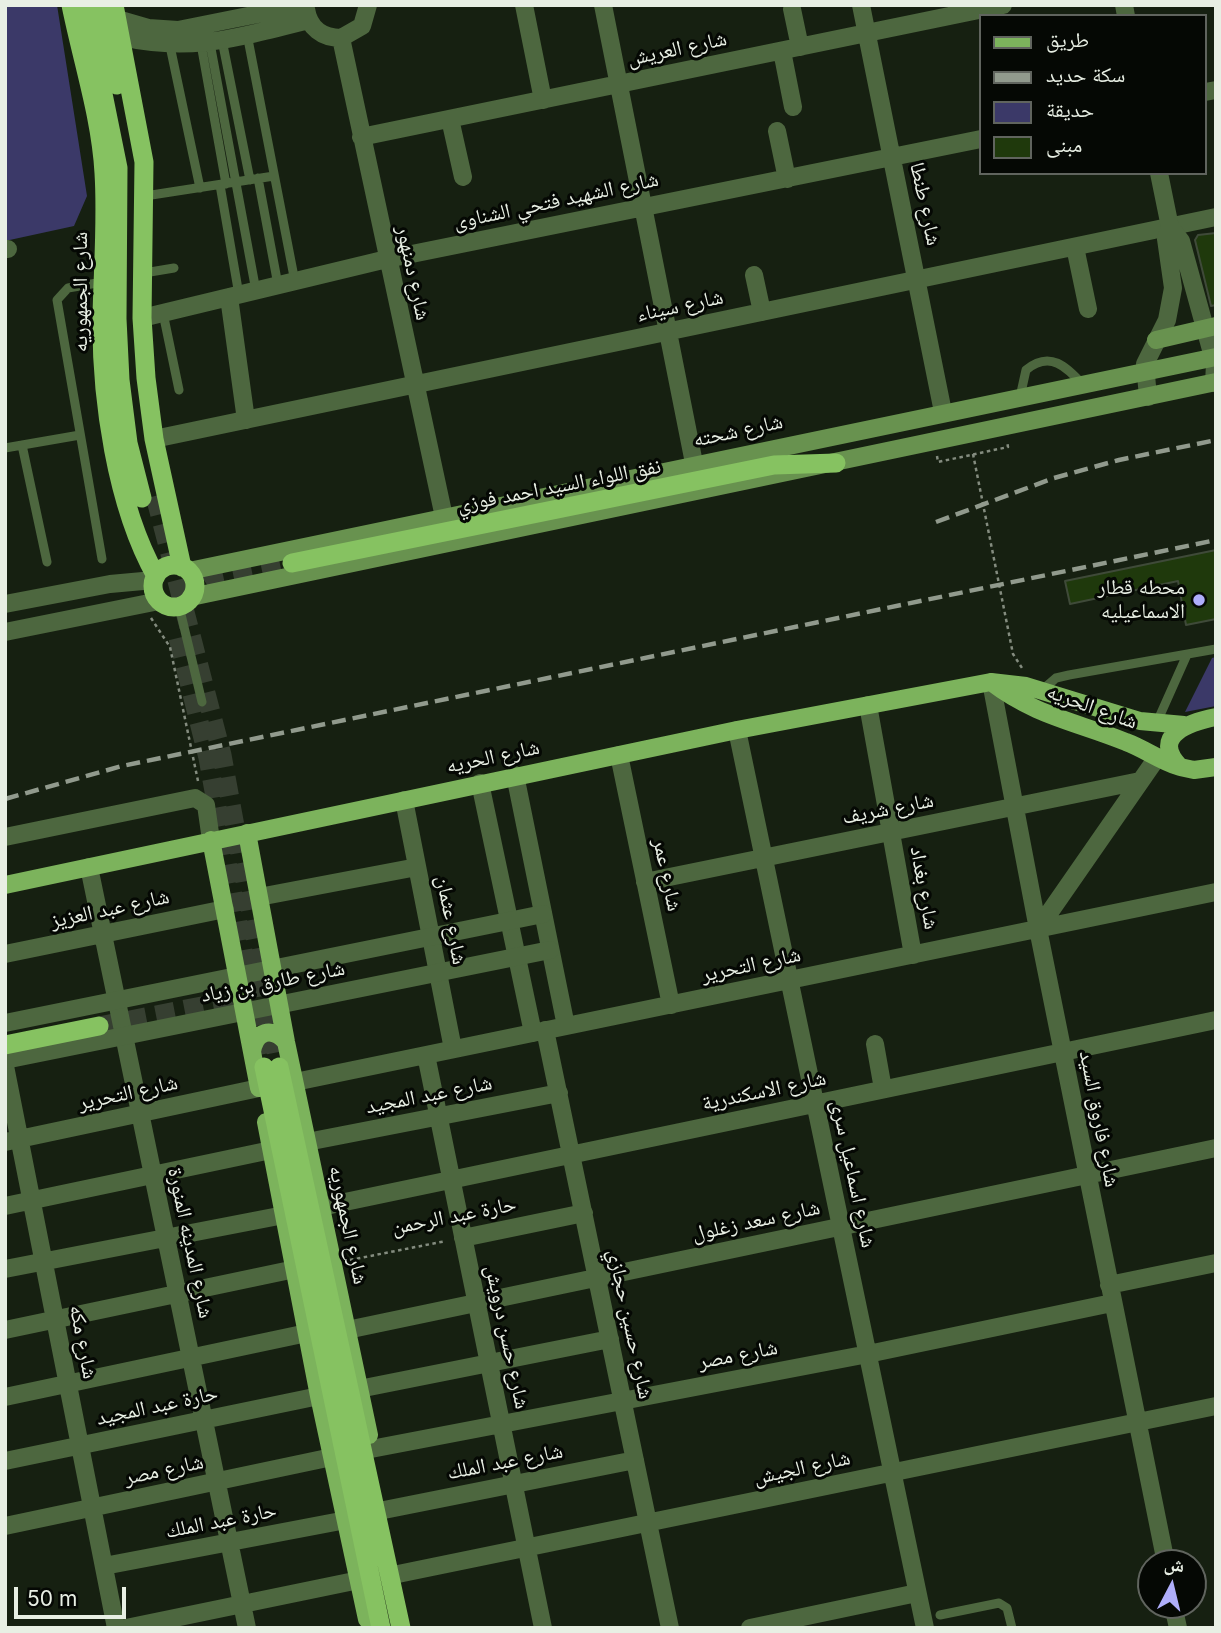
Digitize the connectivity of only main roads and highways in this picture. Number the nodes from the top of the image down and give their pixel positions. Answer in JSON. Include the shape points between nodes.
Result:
{"nodes":[{"id":1,"x":71,"y":5,"type":"edge"},
{"id":2,"x":85,"y":5,"type":"edge"},
{"id":3,"x":100,"y":5,"type":"edge"},
{"id":4,"x":117,"y":21,"type":"edge"},
{"id":5,"x":1210,"y":327,"type":"edge"},
{"id":6,"x":1156,"y":340,"type":"road end"},
{"id":7,"x":1214,"y":357,"type":"edge"},
{"id":8,"x":1215,"y":382,"type":"edge"},
{"id":9,"x":836,"y":463,"type":"junction"},
{"id":10,"x":174,"y":529,"type":"junction"},
{"id":11,"x":139,"y":538,"type":"junction"},
{"id":12,"x":242,"y":560,"type":"junction"},
{"id":13,"x":292,"y":563,"type":"tunnel mouth"},
{"id":14,"x":185,"y":569,"type":"junction"},
{"id":15,"x":155,"y":578,"type":"junction"},
{"id":16,"x":247,"y":585,"type":"junction"},
{"id":17,"x":185,"y":602,"type":"junction"},
{"id":18,"x":991,"y":682,"type":"junction"},
{"id":19,"x":1216,"y":717,"type":"edge"},
{"id":20,"x":1184,"y":725,"type":"junction"},
{"id":21,"x":1181,"y":767,"type":"junction"},
{"id":22,"x":1216,"y":767,"type":"edge"},
{"id":23,"x":247,"y":833,"type":"junction"},
{"id":24,"x":211,"y":840,"type":"junction"},
{"id":25,"x":5,"y":885,"type":"edge"},
{"id":26,"x":99,"y":1026,"type":"tunnel mouth"},
{"id":27,"x":286,"y":1042,"type":"junction"},
{"id":28,"x":5,"y":1045,"type":"edge"},
{"id":29,"x":265,"y":1062,"type":"junction"},
{"id":30,"x":401,"y":1627,"type":"edge"},
{"id":31,"x":374,"y":1628,"type":"edge"},
{"id":32,"x":381,"y":1628,"type":"edge"}],
"edges":[{"from":1,"to":11,"type":"highway","name":"شارع الجمهوريه","via":[[102,150],[103,347],[109,411],[122,484]]},
{"from":2,"to":3,"type":"highway","via":[[117,159],[117,319],[128,443],[148,497],[133,379],[131,165]]},
{"from":4,"to":10,"type":"highway","via":[[141,136],[146,378]]},
{"from":5,"to":6,"type":"main road"},
{"from":7,"to":12,"type":"main road","name":"شارع شحته"},
{"from":8,"to":9,"type":"main road"},
{"from":9,"to":13,"type":"highway","name":"نفق اللواء السيد احمد فوزي","via":[[774,466]]},
{"from":9,"to":16,"type":"main road"},
{"from":10,"to":11,"type":"highway","via":[[159,538]]},
{"from":10,"to":14,"type":"highway"},
{"from":11,"to":15,"type":"highway","name":"شارع الجمهوريه"},
{"from":12,"to":14,"type":"main road","name":"شارع شحته"},
{"from":12,"to":16,"type":"main road","via":[[241,575]]},
{"from":14,"to":15,"type":"highway","via":[[167,566]]},
{"from":14,"to":17,"type":"highway","via":[[195,584]]},
{"from":15,"to":17,"type":"highway","via":[[150,602],[168,606]]},
{"from":16,"to":17,"type":"main road"},
{"from":18,"to":20,"type":"main road","name":"شارع الحريه","via":[[1008,682],[1127,718]]},
{"from":18,"to":21,"type":"main road","name":"شارع الحريه","via":[[1024,706],[1125,741]]},
{"from":18,"to":23,"type":"main road","name":"شارع الحريه","via":[[515,775]]},
{"from":19,"to":20,"type":"main road","name":"شارع الحريه"},
{"from":20,"to":21,"type":"main road","via":[[1171,745]]},
{"from":21,"to":22,"type":"main road","name":"شارع الحريه"},
{"from":23,"to":24,"type":"main road","name":"شارع الحريه"},
{"from":23,"to":27,"type":"main road","name":"شارع الجمهوريه"},
{"from":24,"to":25,"type":"main road","name":"شارع الحريه"},
{"from":24,"to":29,"type":"main road","name":"شارع الجمهوريه","via":[[244,1010]]},
{"from":26,"to":28,"type":"highway"},
{"from":27,"to":29,"type":"main road","via":[[270,1031],[260,1034],[253,1042]]},
{"from":27,"to":30,"type":"main road","name":"شارع الجمهوريه","via":[[398,1574],[404,1607]]},
{"from":29,"to":30,"type":"highway","name":"شارع الجمهوريه"},
{"from":29,"to":31,"type":"main road","name":"شارع الجمهوريه","via":[[260,1088],[271,1150],[332,1457],[367,1619]]},
{"from":29,"to":32,"type":"highway","name":"شارع الجمهوريه"}]}
